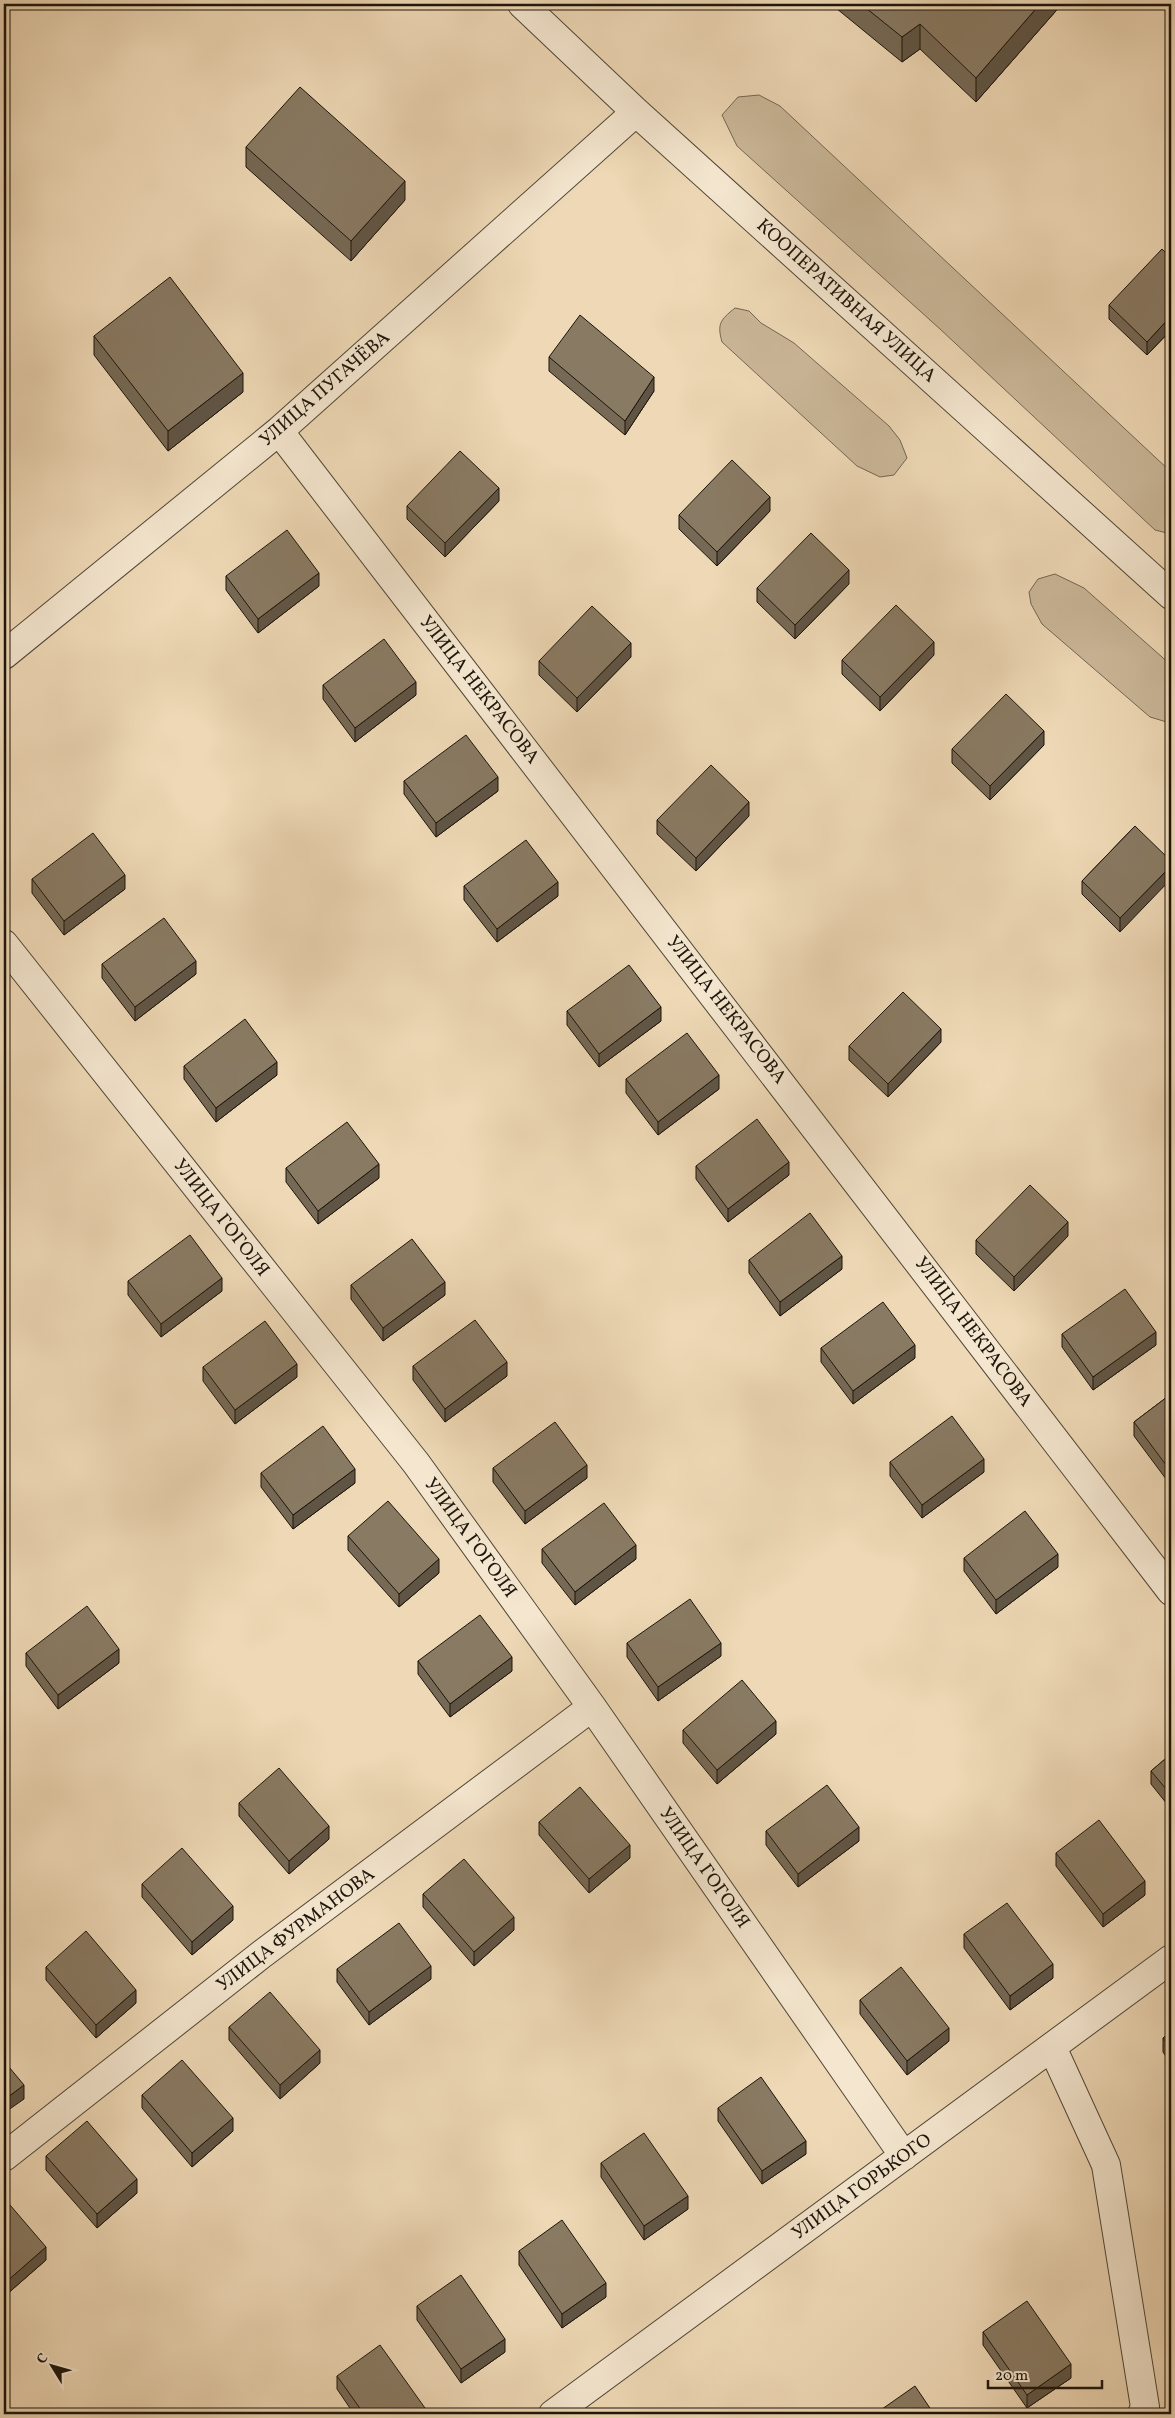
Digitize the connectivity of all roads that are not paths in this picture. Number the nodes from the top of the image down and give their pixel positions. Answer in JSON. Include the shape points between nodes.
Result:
{"nodes":[{"id":1,"x":522,"y":4,"type":"edge"},
{"id":2,"x":636,"y":112,"type":"junction"},
{"id":3,"x":279,"y":431,"type":"junction"},
{"id":4,"x":1171,"y":596,"type":"edge"},
{"id":5,"x":4,"y":655,"type":"edge"},
{"id":6,"x":4,"y":944,"type":"edge"},
{"id":7,"x":1171,"y":1591,"type":"edge"},
{"id":8,"x":592,"y":1707,"type":"junction"},
{"id":9,"x":1171,"y":1959,"type":"edge"},
{"id":10,"x":1052,"y":2047,"type":"junction"},
{"id":11,"x":904,"y":2156,"type":"junction"},
{"id":12,"x":4,"y":2157,"type":"edge"},
{"id":13,"x":552,"y":2414,"type":"edge"},
{"id":14,"x":1142,"y":2414,"type":"edge"}],
"edges":[{"from":1,"to":2,"type":"street","name":"КООПЕРАТИВНАЯ УЛИЦА"},
{"from":2,"to":3,"type":"street","name":"УЛИЦА ПУГАЧЁВА"},
{"from":2,"to":4,"type":"street","name":"КООПЕРАТИВНАЯ УЛИЦА"},
{"from":3,"to":5,"type":"street","name":"УЛИЦА ПУГАЧЁВА"},
{"from":3,"to":7,"type":"street","name":"УЛИЦА НЕКРАСОВА"},
{"from":6,"to":8,"type":"street","name":"УЛИЦА ГОГОЛЯ","via":[[416,1463]]},
{"from":8,"to":11,"type":"street","name":"УЛИЦА ГОГОЛЯ"},
{"from":8,"to":12,"type":"street","name":"УЛИЦА ФУРМАНОВА","via":[[262,1954]]},
{"from":9,"to":10,"type":"street","name":"УЛИЦА ГОРЬКОГО"},
{"from":10,"to":11,"type":"street","name":"УЛИЦА ГОРЬКОГО"},
{"from":10,"to":14,"type":"street","via":[[1106,2165],[1138,2362],[1144,2407]]},
{"from":11,"to":13,"type":"street","name":"УЛИЦА ГОРЬКОГО"}]}
